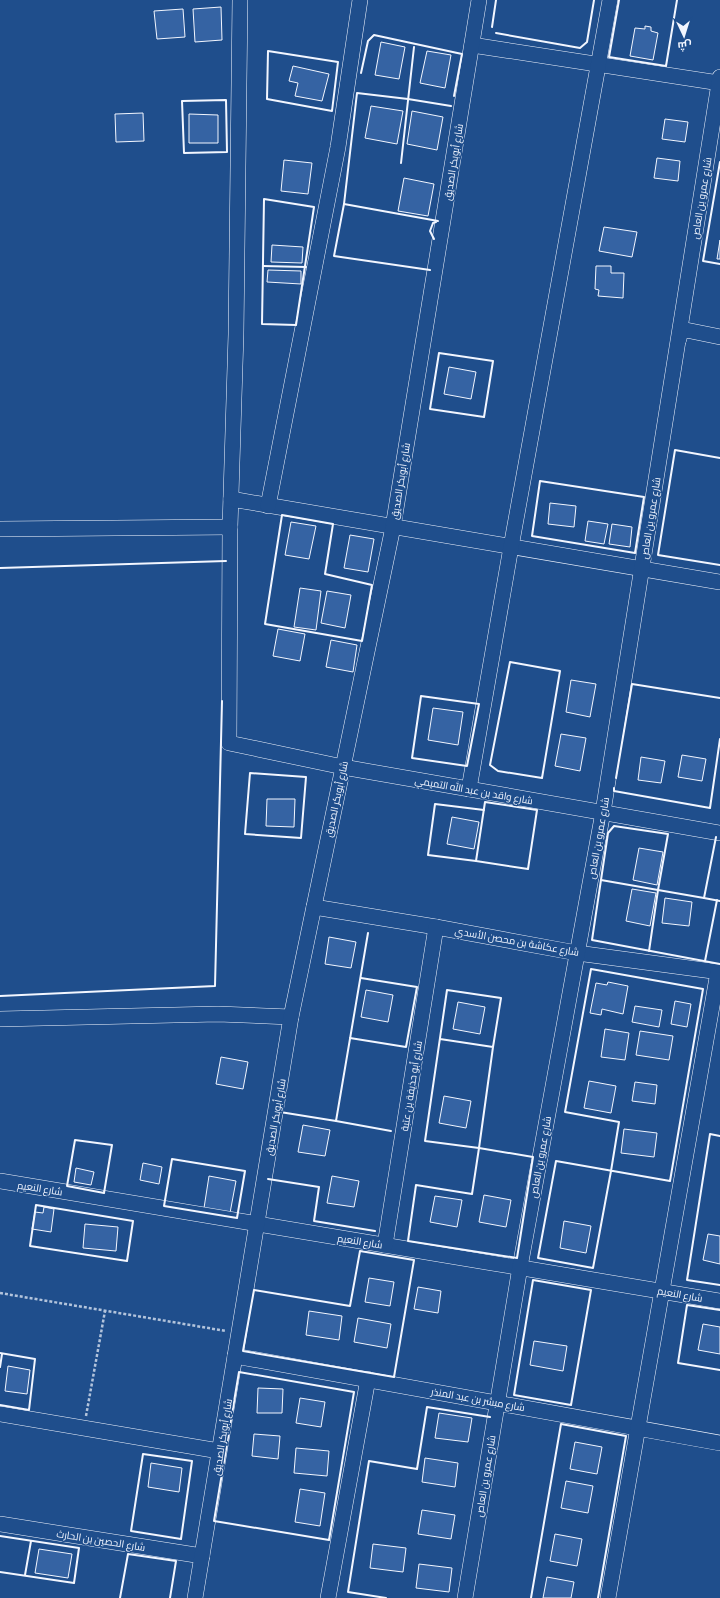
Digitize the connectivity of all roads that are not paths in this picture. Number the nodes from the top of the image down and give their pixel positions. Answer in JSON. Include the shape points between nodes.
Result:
{"nodes":[{"id":1,"x":240,"y":0,"type":"edge"},
{"id":2,"x":360,"y":0,"type":"edge"},
{"id":3,"x":479,"y":0,"type":"edge"},
{"id":4,"x":610,"y":0,"type":"edge"},
{"id":5,"x":472,"y":46,"type":"junction"},
{"id":6,"x":598,"y":65,"type":"junction"},
{"id":7,"x":720,"y":81,"type":"edge"},
{"id":8,"x":720,"y":336,"type":"edge"},
{"id":9,"x":231,"y":499,"type":"junction"},
{"id":10,"x":268,"y":506,"type":"junction"},
{"id":11,"x":230,"y":527,"type":"junction"},
{"id":12,"x":393,"y":527,"type":"junction"},
{"id":13,"x":0,"y":529,"type":"edge"},
{"id":14,"x":511,"y":547,"type":"junction"},
{"id":15,"x":642,"y":569,"type":"junction"},
{"id":16,"x":720,"y":582,"type":"edge"},
{"id":17,"x":343,"y":767,"type":"junction"},
{"id":18,"x":469,"y":789,"type":"junction"},
{"id":19,"x":603,"y":812,"type":"junction"},
{"id":20,"x":719,"y":828,"type":"edge"},
{"id":21,"x":314,"y":907,"type":"junction"},
{"id":22,"x":436,"y":927,"type":"junction"},
{"id":23,"x":577,"y":953,"type":"junction"},
{"id":24,"x":719,"y":972,"type":"edge"},
{"id":25,"x":291,"y":1017,"type":"junction"},
{"id":26,"x":0,"y":1021,"type":"edge"},
{"id":27,"x":0,"y":1181,"type":"edge"},
{"id":28,"x":256,"y":1224,"type":"junction"},
{"id":29,"x":385,"y":1245,"type":"junction"},
{"id":30,"x":520,"y":1267,"type":"junction"},
{"id":31,"x":661,"y":1291,"type":"junction"},
{"id":32,"x":720,"y":1301,"type":"edge"},
{"id":33,"x":235,"y":1356,"type":"junction"},
{"id":34,"x":368,"y":1379,"type":"junction"},
{"id":35,"x":498,"y":1403,"type":"junction"},
{"id":36,"x":0,"y":1414,"type":"edge"},
{"id":37,"x":637,"y":1428,"type":"junction"},
{"id":38,"x":720,"y":1443,"type":"edge"},
{"id":39,"x":219,"y":1451,"type":"junction"},
{"id":40,"x":0,"y":1524,"type":"edge"},
{"id":41,"x":202,"y":1556,"type":"junction"},
{"id":42,"x":195,"y":1598,"type":"edge"},
{"id":43,"x":328,"y":1598,"type":"edge"},
{"id":44,"x":465,"y":1598,"type":"edge"},
{"id":45,"x":608,"y":1598,"type":"edge"}],
"edges":[{"from":1,"to":9,"type":"street","via":[[236,334]]},
{"from":2,"to":10,"type":"street","via":[[338,147]]},
{"from":3,"to":5,"type":"street","name":"شارع أبوبكر الصديق"},
{"from":4,"to":6,"type":"street"},
{"from":5,"to":6,"type":"street"},
{"from":5,"to":12,"type":"street","name":"شارع أبوبكر الصديق"},
{"from":6,"to":7,"type":"street"},
{"from":6,"to":14,"type":"street"},
{"from":7,"to":15,"type":"street","name":"شارع عمرو بن العاص"},
{"from":8,"to":15,"type":"street","via":[[681,329]]},
{"from":9,"to":10,"type":"street"},
{"from":9,"to":11,"type":"street"},
{"from":10,"to":12,"type":"street"},
{"from":11,"to":13,"type":"street"},
{"from":11,"to":17,"type":"street","name":"شارع واقد بن عبد الله التميمي","via":[[229,742]]},
{"from":12,"to":14,"type":"street"},
{"from":12,"to":17,"type":"street","name":"شارع أبوبكر الصديق"},
{"from":14,"to":15,"type":"street"},
{"from":14,"to":18,"type":"street"},
{"from":15,"to":16,"type":"street"},
{"from":15,"to":19,"type":"street","name":"شارع عمرو بن العاص"},
{"from":17,"to":18,"type":"street","name":"شارع واقد بن عبد الله التميمي"},
{"from":17,"to":21,"type":"street","name":"شارع أبوبكر الصديق"},
{"from":18,"to":19,"type":"street","name":"شارع واقد بن عبد الله التميمي"},
{"from":19,"to":20,"type":"street","name":"شارع واقد بن عبد الله التميمي"},
{"from":19,"to":23,"type":"street","name":"شارع عمرو بن العاص"},
{"from":21,"to":22,"type":"street","name":"شارع عكاشة بن محصن الأسدي"},
{"from":21,"to":25,"type":"street","name":"شارع أبوبكر الصديق"},
{"from":22,"to":23,"type":"street","name":"شارع عكاشة بن محصن الأسدي"},
{"from":22,"to":29,"type":"street","name":"شارع أبو حذيفة بن عتبة"},
{"from":23,"to":24,"type":"street","name":"شارع عكاشة بن محصن الأسدي"},
{"from":23,"to":30,"type":"street","name":"شارع عمرو بن العاص"},
{"from":24,"to":31,"type":"street"},
{"from":25,"to":26,"type":"street","via":[[218,1014]]},
{"from":25,"to":28,"type":"street","name":"شارع أبوبكر الصديق"},
{"from":27,"to":28,"type":"street","name":"شارع النعيم"},
{"from":28,"to":29,"type":"street","name":"شارع النعيم"},
{"from":28,"to":33,"type":"street","name":"شارع أبوبكر الصديق"},
{"from":29,"to":30,"type":"street","name":"شارع النعيم"},
{"from":30,"to":31,"type":"street","name":"شارع النعيم"},
{"from":30,"to":35,"type":"street","name":"شارع عمرو بن العاص"},
{"from":31,"to":32,"type":"street","name":"شارع النعيم"},
{"from":31,"to":37,"type":"street"},
{"from":33,"to":34,"type":"street","name":"شارع مبشر بن عبد المنذر"},
{"from":33,"to":39,"type":"street","name":"شارع أبوبكر الصديق"},
{"from":34,"to":35,"type":"street","name":"شارع مبشر بن عبد المنذر"},
{"from":34,"to":43,"type":"street"},
{"from":35,"to":37,"type":"street","name":"شارع مبشر بن عبد المنذر"},
{"from":35,"to":44,"type":"street","name":"شارع عمرو بن العاص"},
{"from":36,"to":39,"type":"street"},
{"from":37,"to":38,"type":"street","name":"شارع مبشر بن عبد المنذر"},
{"from":37,"to":45,"type":"street"},
{"from":39,"to":41,"type":"street","name":"شارع أبوبكر الصديق"},
{"from":40,"to":41,"type":"street","name":"شارع الحصين بن الحارث"},
{"from":41,"to":42,"type":"street","name":"شارع أبوبكر الصديق"}]}
